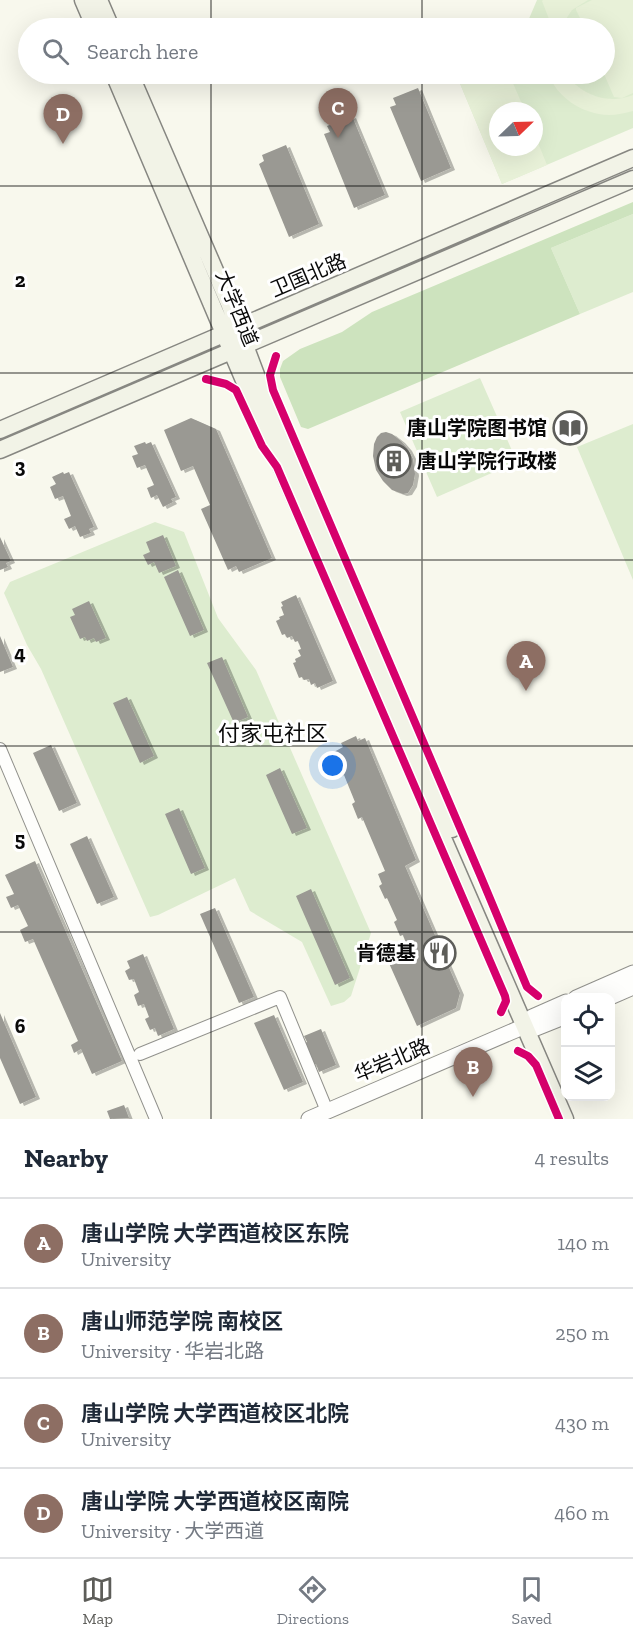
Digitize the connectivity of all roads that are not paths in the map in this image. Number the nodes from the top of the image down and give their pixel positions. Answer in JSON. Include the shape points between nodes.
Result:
{"nodes":[{"id":1,"x":83,"y":0,"type":"edge"},
{"id":2,"x":99,"y":0,"type":"edge"},
{"id":3,"x":91,"y":18,"type":"edge"},
{"id":4,"x":107,"y":18,"type":"edge"},
{"id":5,"x":119,"y":84,"type":"edge"},
{"id":6,"x":134,"y":84,"type":"edge"},
{"id":7,"x":633,"y":158,"type":"edge"},
{"id":8,"x":633,"y":179,"type":"edge"},
{"id":9,"x":231,"y":331,"type":"junction"},
{"id":10,"x":238,"y":349,"type":"junction"},
{"id":11,"x":0,"y":430,"type":"edge"},
{"id":12,"x":0,"y":450,"type":"edge"},
{"id":13,"x":0,"y":749,"type":"edge"},
{"id":14,"x":633,"y":973,"type":"edge"},
{"id":15,"x":633,"y":987,"type":"edge"},
{"id":16,"x":587,"y":993,"type":"edge"},
{"id":17,"x":615,"y":995,"type":"edge"},
{"id":18,"x":561,"y":1005,"type":"edge"},
{"id":19,"x":561,"y":1017,"type":"edge"},
{"id":20,"x":531,"y":1024,"type":"junction"},
{"id":21,"x":140,"y":1054,"type":"dead end"},
{"id":22,"x":561,"y":1086,"type":"edge"},
{"id":23,"x":568,"y":1101,"type":"edge"},
{"id":24,"x":327,"y":1111,"type":"junction"},
{"id":25,"x":156,"y":1119,"type":"edge"},
{"id":26,"x":309,"y":1119,"type":"edge"},
{"id":27,"x":565,"y":1119,"type":"edge"},
{"id":28,"x":576,"y":1119,"type":"edge"}],
"edges":[{"from":1,"to":3,"type":"main road"},
{"from":2,"to":4,"type":"main road"},
{"from":5,"to":9,"type":"main road","name":"大学西道"},
{"from":6,"to":9,"type":"main road","name":"大学西道","via":[[229,303]]},
{"from":7,"to":9,"type":"main road","name":"卫国北路"},
{"from":8,"to":10,"type":"main road","name":"卫国北路"},
{"from":9,"to":10,"type":"main road","name":"大学西道"},
{"from":9,"to":11,"type":"main road","name":"卫国北路"},
{"from":10,"to":12,"type":"main road","name":"卫国北路"},
{"from":10,"to":20,"type":"main road","name":"大学西道"},
{"from":13,"to":25,"type":"street"},
{"from":14,"to":16,"type":"street"},
{"from":15,"to":17,"type":"street"},
{"from":18,"to":20,"type":"street","name":"华岩北路"},
{"from":19,"to":20,"type":"street","name":"华岩北路"},
{"from":20,"to":22,"type":"main road","name":"大学西道"},
{"from":20,"to":24,"type":"street","name":"华岩北路"},
{"from":20,"to":27,"type":"main road","name":"大学西道"},
{"from":21,"to":24,"type":"street","via":[[280,997]]},
{"from":23,"to":28,"type":"main road","name":"大学西道"},
{"from":24,"to":26,"type":"street","name":"华岩北路"}]}
